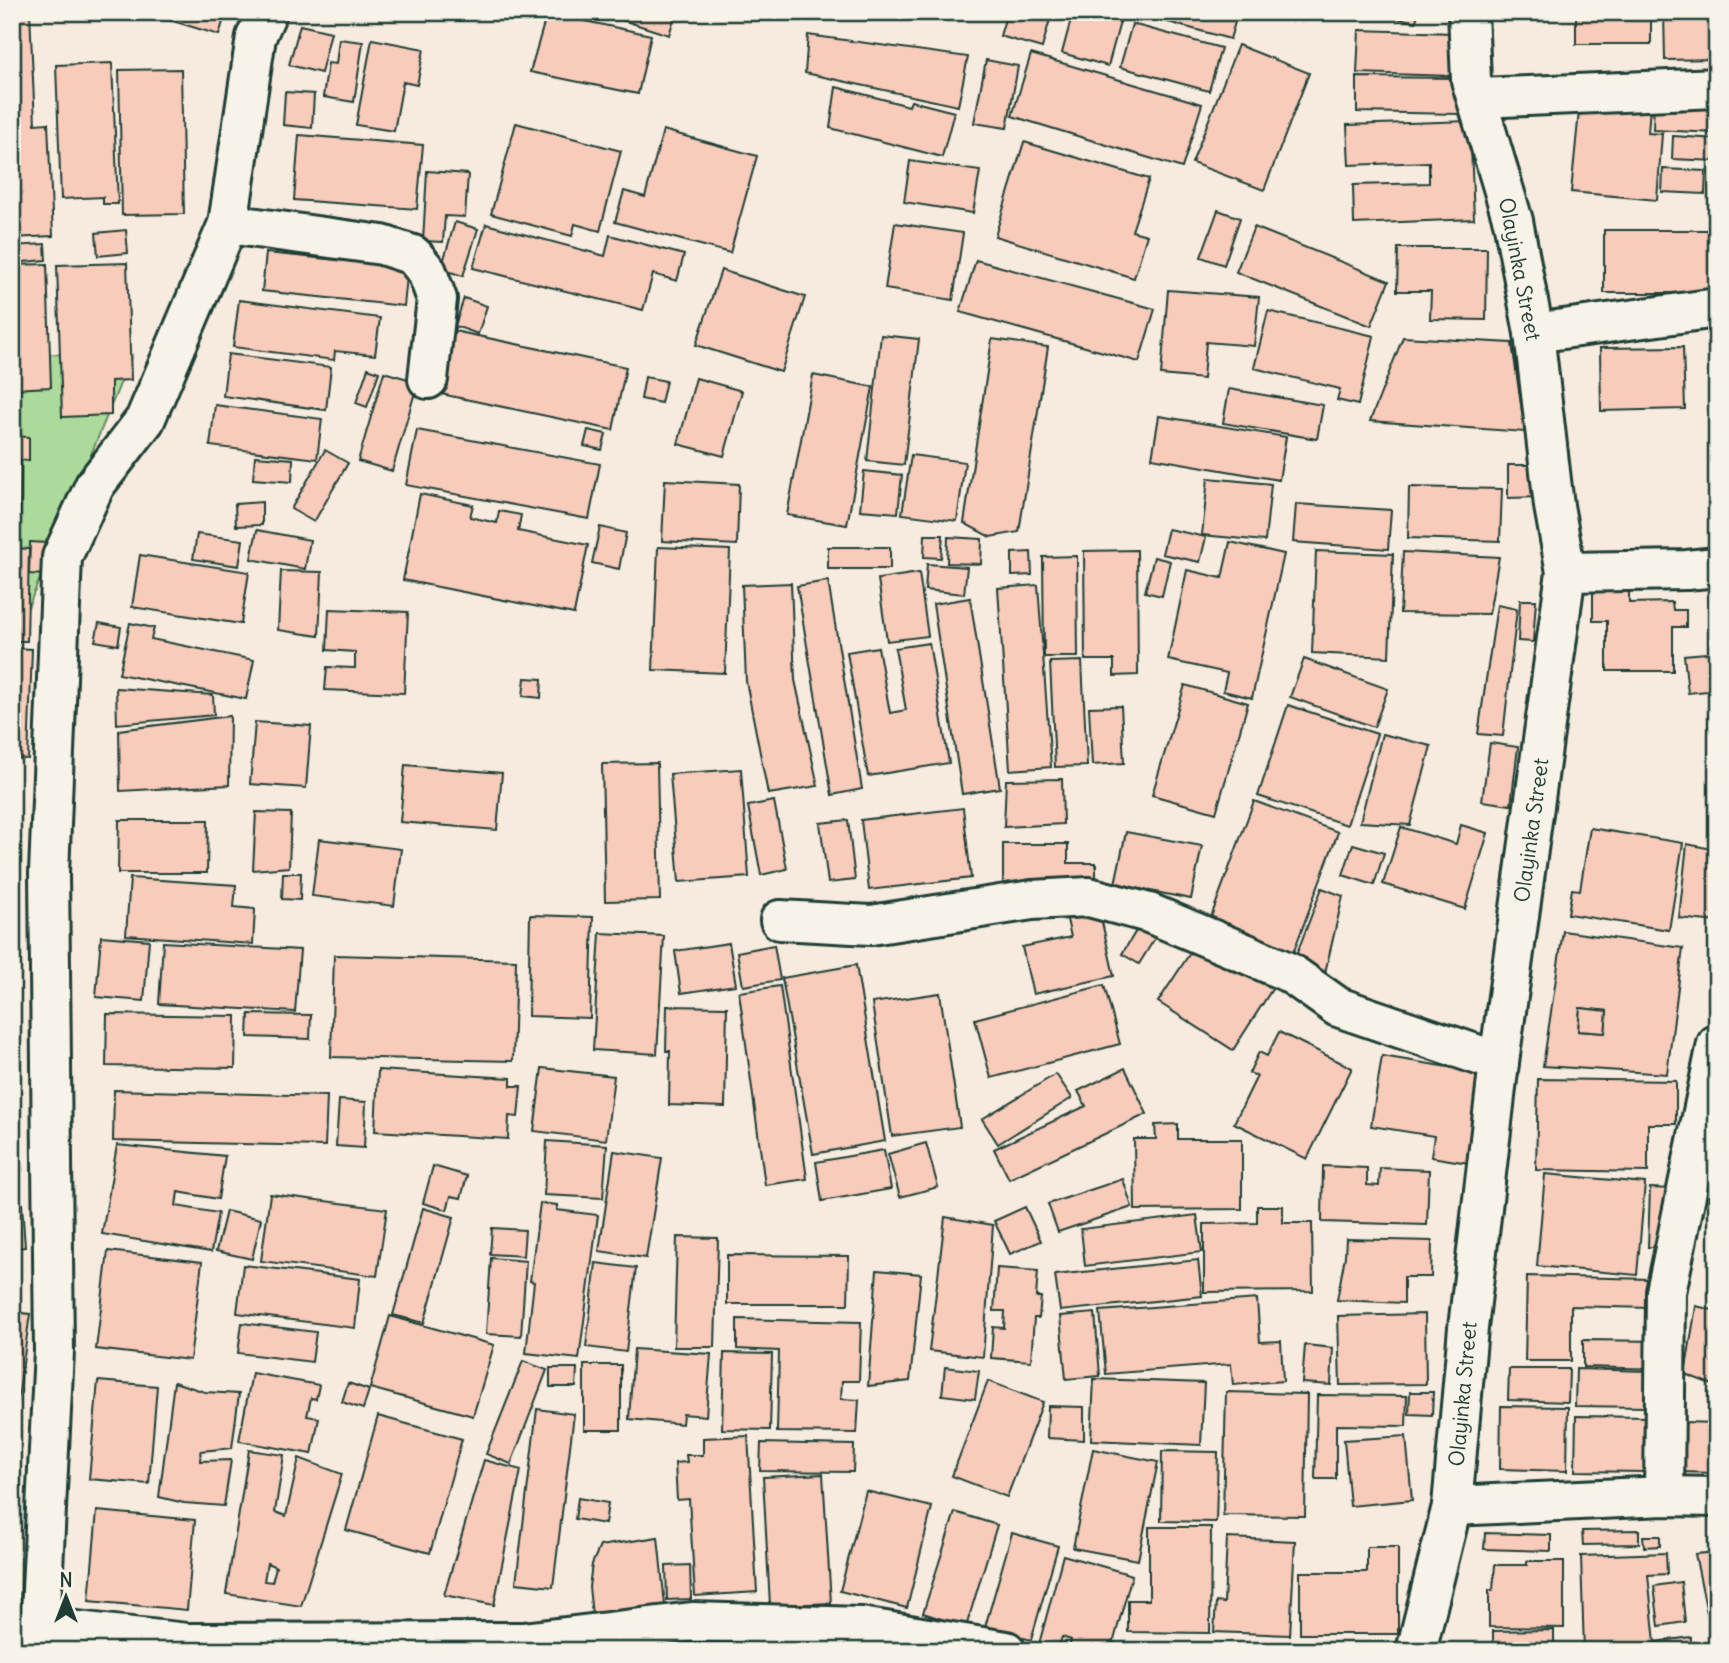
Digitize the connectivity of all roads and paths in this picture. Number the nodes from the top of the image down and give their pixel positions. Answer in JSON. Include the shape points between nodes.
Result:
{"nodes":[{"id":1,"x":267,"y":12,"type":"edge"},
{"id":2,"x":1468,"y":12,"type":"edge"},
{"id":3,"x":1717,"y":88,"type":"edge"},
{"id":4,"x":1475,"y":89,"type":"junction"},
{"id":5,"x":228,"y":223,"type":"junction"},
{"id":6,"x":1717,"y":308,"type":"edge"},
{"id":7,"x":1534,"y":333,"type":"junction"},
{"id":8,"x":428,"y":379,"type":"dead end"},
{"id":9,"x":1717,"y":567,"type":"edge"},
{"id":10,"x":1566,"y":572,"type":"junction"},
{"id":11,"x":780,"y":920,"type":"dead end"},
{"id":12,"x":1717,"y":1044,"type":"edge"},
{"id":13,"x":1499,"y":1062,"type":"junction"},
{"id":14,"x":1664,"y":1496,"type":"junction"},
{"id":15,"x":1717,"y":1497,"type":"edge"},
{"id":16,"x":1452,"y":1506,"type":"junction"},
{"id":17,"x":26,"y":1639,"type":"edge"},
{"id":18,"x":1006,"y":1651,"type":"edge"},
{"id":19,"x":1416,"y":1651,"type":"edge"}],
"edges":[{"from":1,"to":5,"type":"street","via":[[256,37]]},
{"from":2,"to":4,"type":"street","name":"Olayinka Street"},
{"from":3,"to":4,"type":"street"},
{"from":4,"to":7,"type":"street","name":"Olayinka Street","via":[[1513,221]]},
{"from":5,"to":8,"type":"street","via":[[382,245],[413,255],[428,272],[437,299]]},
{"from":5,"to":17,"type":"street","via":[[145,420],[95,485],[62,556],[48,873],[54,1351]]},
{"from":6,"to":7,"type":"street"},
{"from":7,"to":10,"type":"street","name":"Olayinka Street"},
{"from":9,"to":10,"type":"street"},
{"from":10,"to":13,"type":"street","name":"Olayinka Street"},
{"from":11,"to":13,"type":"street","via":[[871,925],[1032,900],[1089,897],[1149,914],[1258,959],[1290,974],[1338,1007]]},
{"from":12,"to":14,"type":"street","via":[[1666,1292]]},
{"from":13,"to":16,"type":"street","name":"Olayinka Street"},
{"from":14,"to":15,"type":"street"},
{"from":14,"to":16,"type":"street"},
{"from":16,"to":19,"type":"street","name":"Olayinka Street"},
{"from":17,"to":18,"type":"street","via":[[509,1642],[692,1622],[861,1627]]}]}
